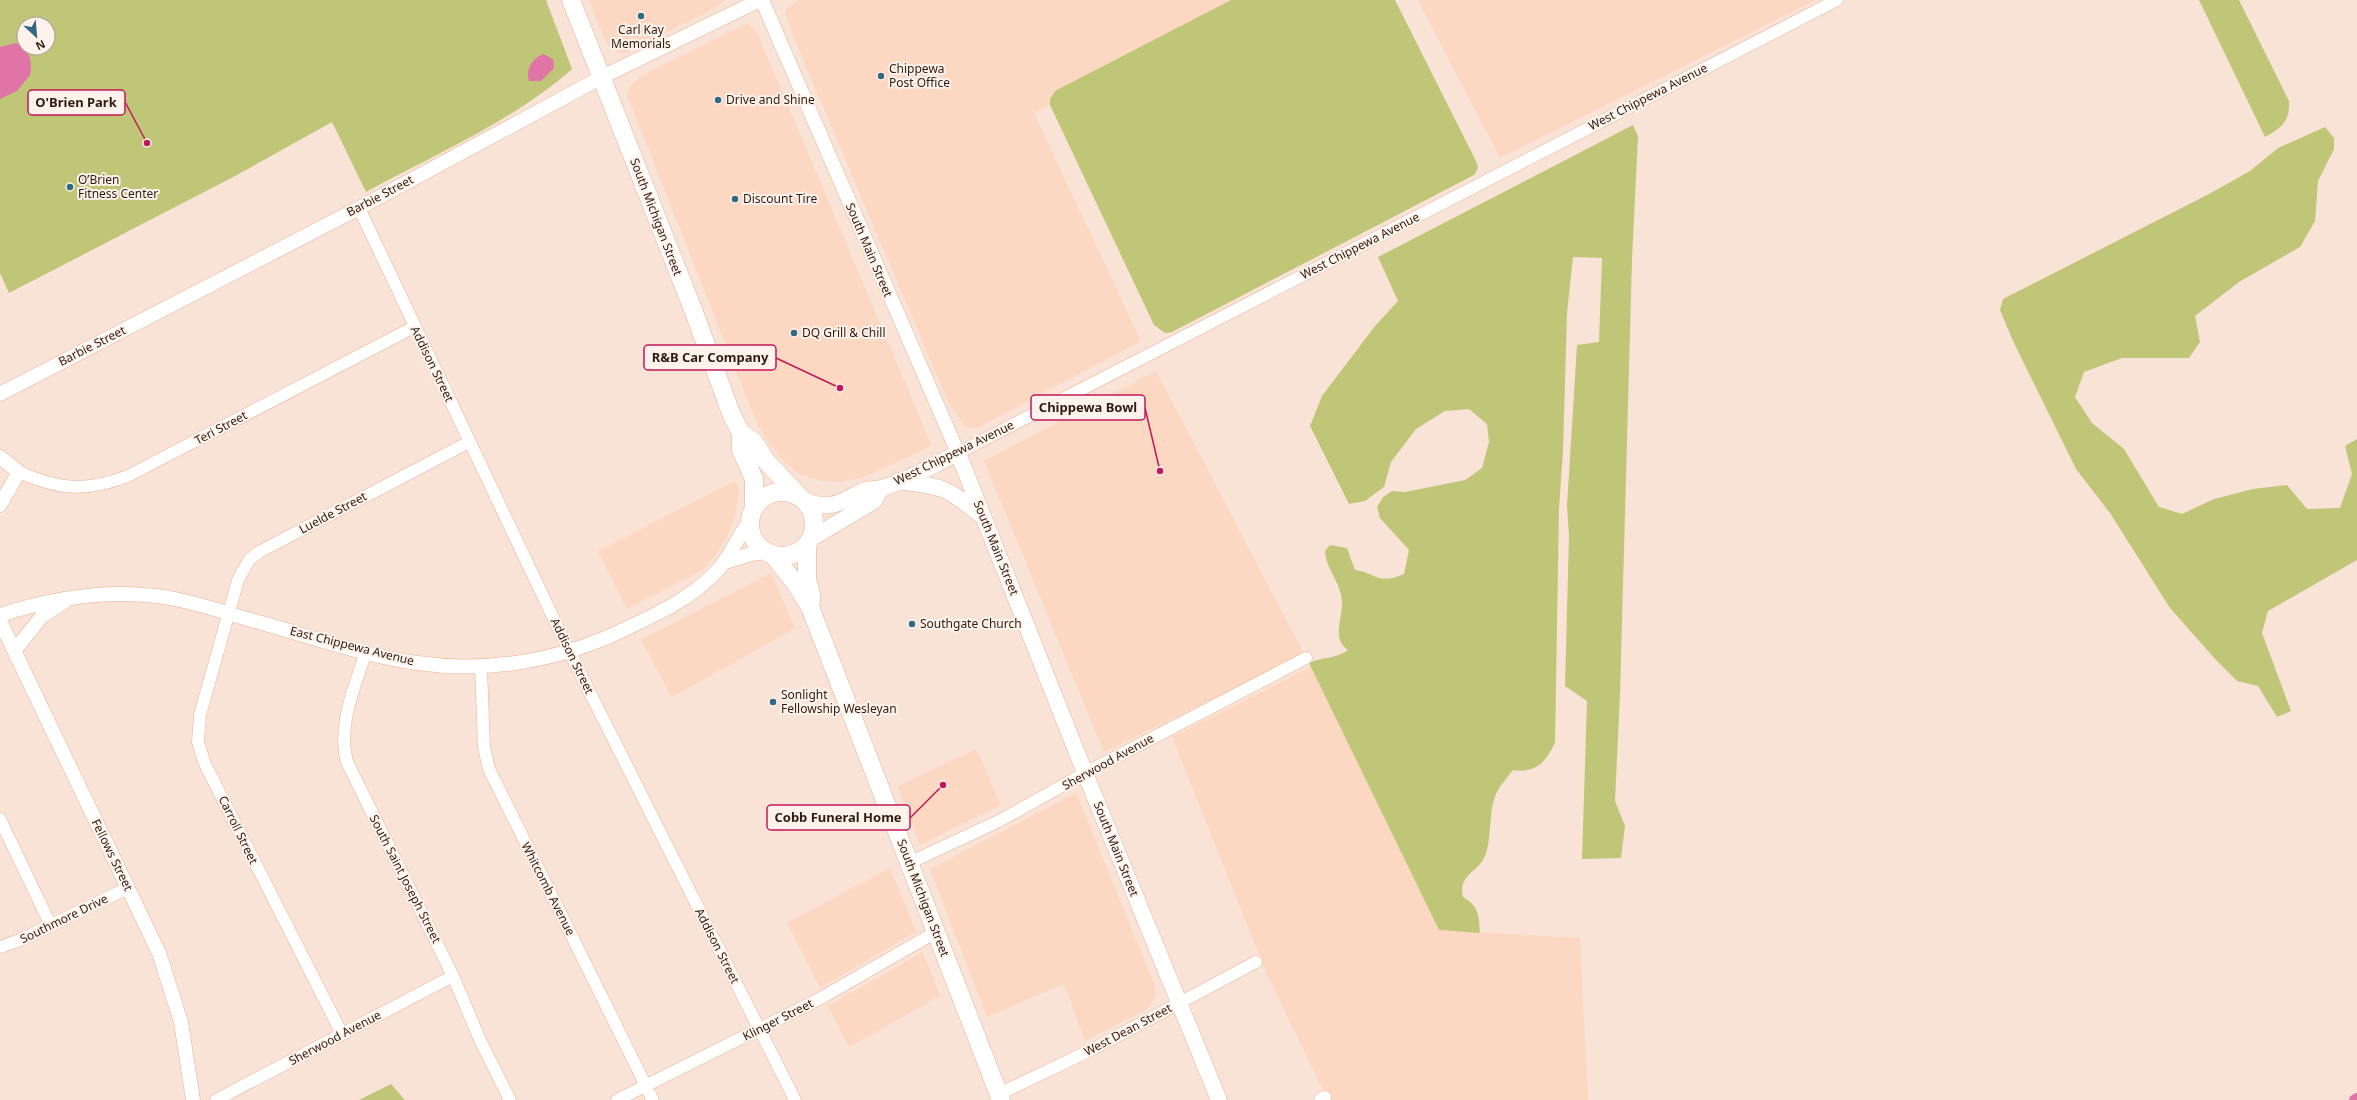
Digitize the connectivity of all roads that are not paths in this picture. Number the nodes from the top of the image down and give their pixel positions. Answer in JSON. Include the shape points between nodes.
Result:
{"nodes":[{"id":1,"x":571,"y":0,"type":"edge"},
{"id":2,"x":761,"y":0,"type":"edge"},
{"id":3,"x":1837,"y":0,"type":"edge"},
{"id":4,"x":602,"y":77,"type":"junction"},
{"id":5,"x":358,"y":208,"type":"junction"},
{"id":6,"x":414,"y":327,"type":"junction"},
{"id":7,"x":0,"y":394,"type":"edge"},
{"id":8,"x":741,"y":433,"type":"junction"},
{"id":9,"x":469,"y":442,"type":"junction"},
{"id":10,"x":958,"y":453,"type":"junction"},
{"id":11,"x":0,"y":457,"type":"edge"},
{"id":12,"x":19,"y":472,"type":"junction"},
{"id":13,"x":898,"y":481,"type":"junction"},
{"id":14,"x":881,"y":488,"type":"junction"},
{"id":15,"x":802,"y":498,"type":"junction"},
{"id":16,"x":0,"y":505,"type":"edge"},
{"id":17,"x":752,"y":515,"type":"junction"},
{"id":18,"x":986,"y":520,"type":"junction"},
{"id":19,"x":809,"y":542,"type":"junction"},
{"id":20,"x":769,"y":554,"type":"junction"},
{"id":21,"x":725,"y":562,"type":"junction"},
{"id":22,"x":76,"y":597,"type":"junction"},
{"id":23,"x":810,"y":607,"type":"junction"},
{"id":24,"x":228,"y":613,"type":"junction"},
{"id":25,"x":0,"y":615,"type":"edge"},
{"id":26,"x":0,"y":621,"type":"edge"},
{"id":27,"x":15,"y":650,"type":"junction"},
{"id":28,"x":569,"y":651,"type":"junction"},
{"id":29,"x":366,"y":652,"type":"junction"},
{"id":30,"x":1306,"y":658,"type":"dead end"},
{"id":31,"x":481,"y":666,"type":"junction"},
{"id":32,"x":1085,"y":773,"type":"junction"},
{"id":33,"x":0,"y":820,"type":"edge"},
{"id":34,"x":908,"y":863,"type":"junction"},
{"id":35,"x":128,"y":888,"type":"junction"},
{"id":36,"x":51,"y":926,"type":"junction"},
{"id":37,"x":936,"y":932,"type":"junction"},
{"id":38,"x":0,"y":947,"type":"edge"},
{"id":39,"x":1256,"y":962,"type":"dead end"},
{"id":40,"x":453,"y":976,"type":"junction"},
{"id":41,"x":1179,"y":1003,"type":"junction"},
{"id":42,"x":760,"y":1029,"type":"junction"},
{"id":43,"x":342,"y":1034,"type":"junction"},
{"id":44,"x":646,"y":1085,"type":"junction"},
{"id":45,"x":1000,"y":1097,"type":"edge"},
{"id":46,"x":192,"y":1100,"type":"edge"},
{"id":47,"x":216,"y":1100,"type":"edge"},
{"id":48,"x":510,"y":1100,"type":"edge"},
{"id":49,"x":617,"y":1100,"type":"edge"},
{"id":50,"x":653,"y":1100,"type":"edge"},
{"id":51,"x":795,"y":1100,"type":"edge"},
{"id":52,"x":1219,"y":1100,"type":"edge"}],
"edges":[{"from":1,"to":4,"type":"main road","name":"South Michigan Street"},
{"from":2,"to":4,"type":"street","name":"Barbie Street"},
{"from":2,"to":10,"type":"street","name":"South Main Street"},
{"from":3,"to":10,"type":"street","name":"West Chippewa Avenue"},
{"from":4,"to":5,"type":"street","name":"Barbie Street"},
{"from":4,"to":8,"type":"main road","name":"South Michigan Street","via":[[732,416]]},
{"from":5,"to":6,"type":"street","name":"Addison Street"},
{"from":5,"to":7,"type":"street","name":"Barbie Street"},
{"from":6,"to":9,"type":"street","name":"Addison Street"},
{"from":6,"to":12,"type":"street","name":"Teri Street","via":[[112,482],[78,488],[42,482]]},
{"from":8,"to":15,"type":"main road","name":"South Michigan Street","via":[[754,442],[766,461]]},
{"from":8,"to":17,"type":"main road","name":"South Michigan Street","via":[[741,450],[754,479]]},
{"from":9,"to":24,"type":"street","name":"Luelde Street","via":[[259,552],[243,569]]},
{"from":9,"to":28,"type":"street","name":"Addison Street"},
{"from":10,"to":13,"type":"main road","name":"West Chippewa Avenue"},
{"from":10,"to":18,"type":"main road","name":"South Main Street"},
{"from":11,"to":12,"type":"street"},
{"from":12,"to":16,"type":"street"},
{"from":13,"to":14,"type":"main road","name":"West Chippewa Avenue"},
{"from":13,"to":18,"type":"main road","via":[[944,488],[961,498]]},
{"from":14,"to":15,"type":"main road","name":"West Chippewa Avenue","via":[[867,490],[834,505],[816,505]]},
{"from":14,"to":19,"type":"main road","name":"West Chippewa Avenue","via":[[874,502]]},
{"from":15,"to":17,"type":"main road","via":[[789,492],[768,495]]},
{"from":15,"to":19,"type":"main road","via":[[814,516]]},
{"from":17,"to":20,"type":"main road","via":[[753,539]]},
{"from":17,"to":21,"type":"street","name":"East Chippewa Avenue"},
{"from":18,"to":32,"type":"main road","name":"South Main Street"},
{"from":19,"to":20,"type":"main road","via":[[791,555]]},
{"from":19,"to":23,"type":"main road","name":"South Michigan Street","via":[[806,567],[811,594]]},
{"from":20,"to":21,"type":"street","name":"East Chippewa Avenue","via":[[751,554]]},
{"from":20,"to":23,"type":"main road","name":"South Michigan Street","via":[[795,583]]},
{"from":21,"to":28,"type":"street","name":"East Chippewa Avenue","via":[[698,588],[659,611],[611,636]]},
{"from":22,"to":24,"type":"street","name":"East Chippewa Avenue","via":[[126,594],[158,596]]},
{"from":22,"to":25,"type":"street","name":"East Chippewa Avenue","via":[[43,602]]},
{"from":22,"to":27,"type":"street","name":"East Chippewa Avenue","via":[[42,616]]},
{"from":23,"to":34,"type":"main road","name":"South Michigan Street"},
{"from":24,"to":29,"type":"street","name":"East Chippewa Avenue"},
{"from":24,"to":43,"type":"street","name":"Carroll Street","via":[[200,715],[198,736],[202,755]]},
{"from":26,"to":27,"type":"street","name":"Fellows Street"},
{"from":27,"to":35,"type":"street","name":"Fellows Street"},
{"from":28,"to":31,"type":"street","name":"East Chippewa Avenue","via":[[521,662]]},
{"from":28,"to":42,"type":"street","name":"Addison Street"},
{"from":29,"to":31,"type":"street","name":"East Chippewa Avenue","via":[[416,663]]},
{"from":29,"to":40,"type":"street","name":"South Saint Joseph Street","via":[[346,718],[343,750],[352,776]]},
{"from":30,"to":32,"type":"street","name":"Sherwood Avenue"},
{"from":31,"to":44,"type":"street","name":"Whitcomb Avenue","via":[[484,747],[489,770]]},
{"from":32,"to":34,"type":"street","name":"Sherwood Avenue","via":[[1001,820]]},
{"from":32,"to":41,"type":"main road","name":"South Main Street"},
{"from":33,"to":36,"type":"street"},
{"from":34,"to":37,"type":"main road","name":"South Michigan Street"},
{"from":35,"to":36,"type":"street","name":"Southmore Drive"},
{"from":35,"to":46,"type":"street","name":"Fellows Street","via":[[169,979],[181,1022]]},
{"from":36,"to":38,"type":"street","name":"Southmore Drive"},
{"from":37,"to":42,"type":"street","name":"Klinger Street","via":[[821,998]]},
{"from":37,"to":45,"type":"main road","name":"South Michigan Street"},
{"from":39,"to":41,"type":"street","name":"West Dean Street"},
{"from":40,"to":43,"type":"street","name":"Sherwood Avenue"},
{"from":40,"to":48,"type":"street","name":"South Saint Joseph Street","via":[[481,1042]]},
{"from":41,"to":45,"type":"street","name":"West Dean Street"},
{"from":41,"to":52,"type":"main road","name":"South Main Street"},
{"from":42,"to":44,"type":"street","name":"Klinger Street"},
{"from":42,"to":51,"type":"street","name":"Addison Street"},
{"from":43,"to":47,"type":"street","name":"Sherwood Avenue"},
{"from":44,"to":49,"type":"street","name":"Klinger Street"},
{"from":44,"to":50,"type":"street","name":"Whitcomb Avenue"}]}
